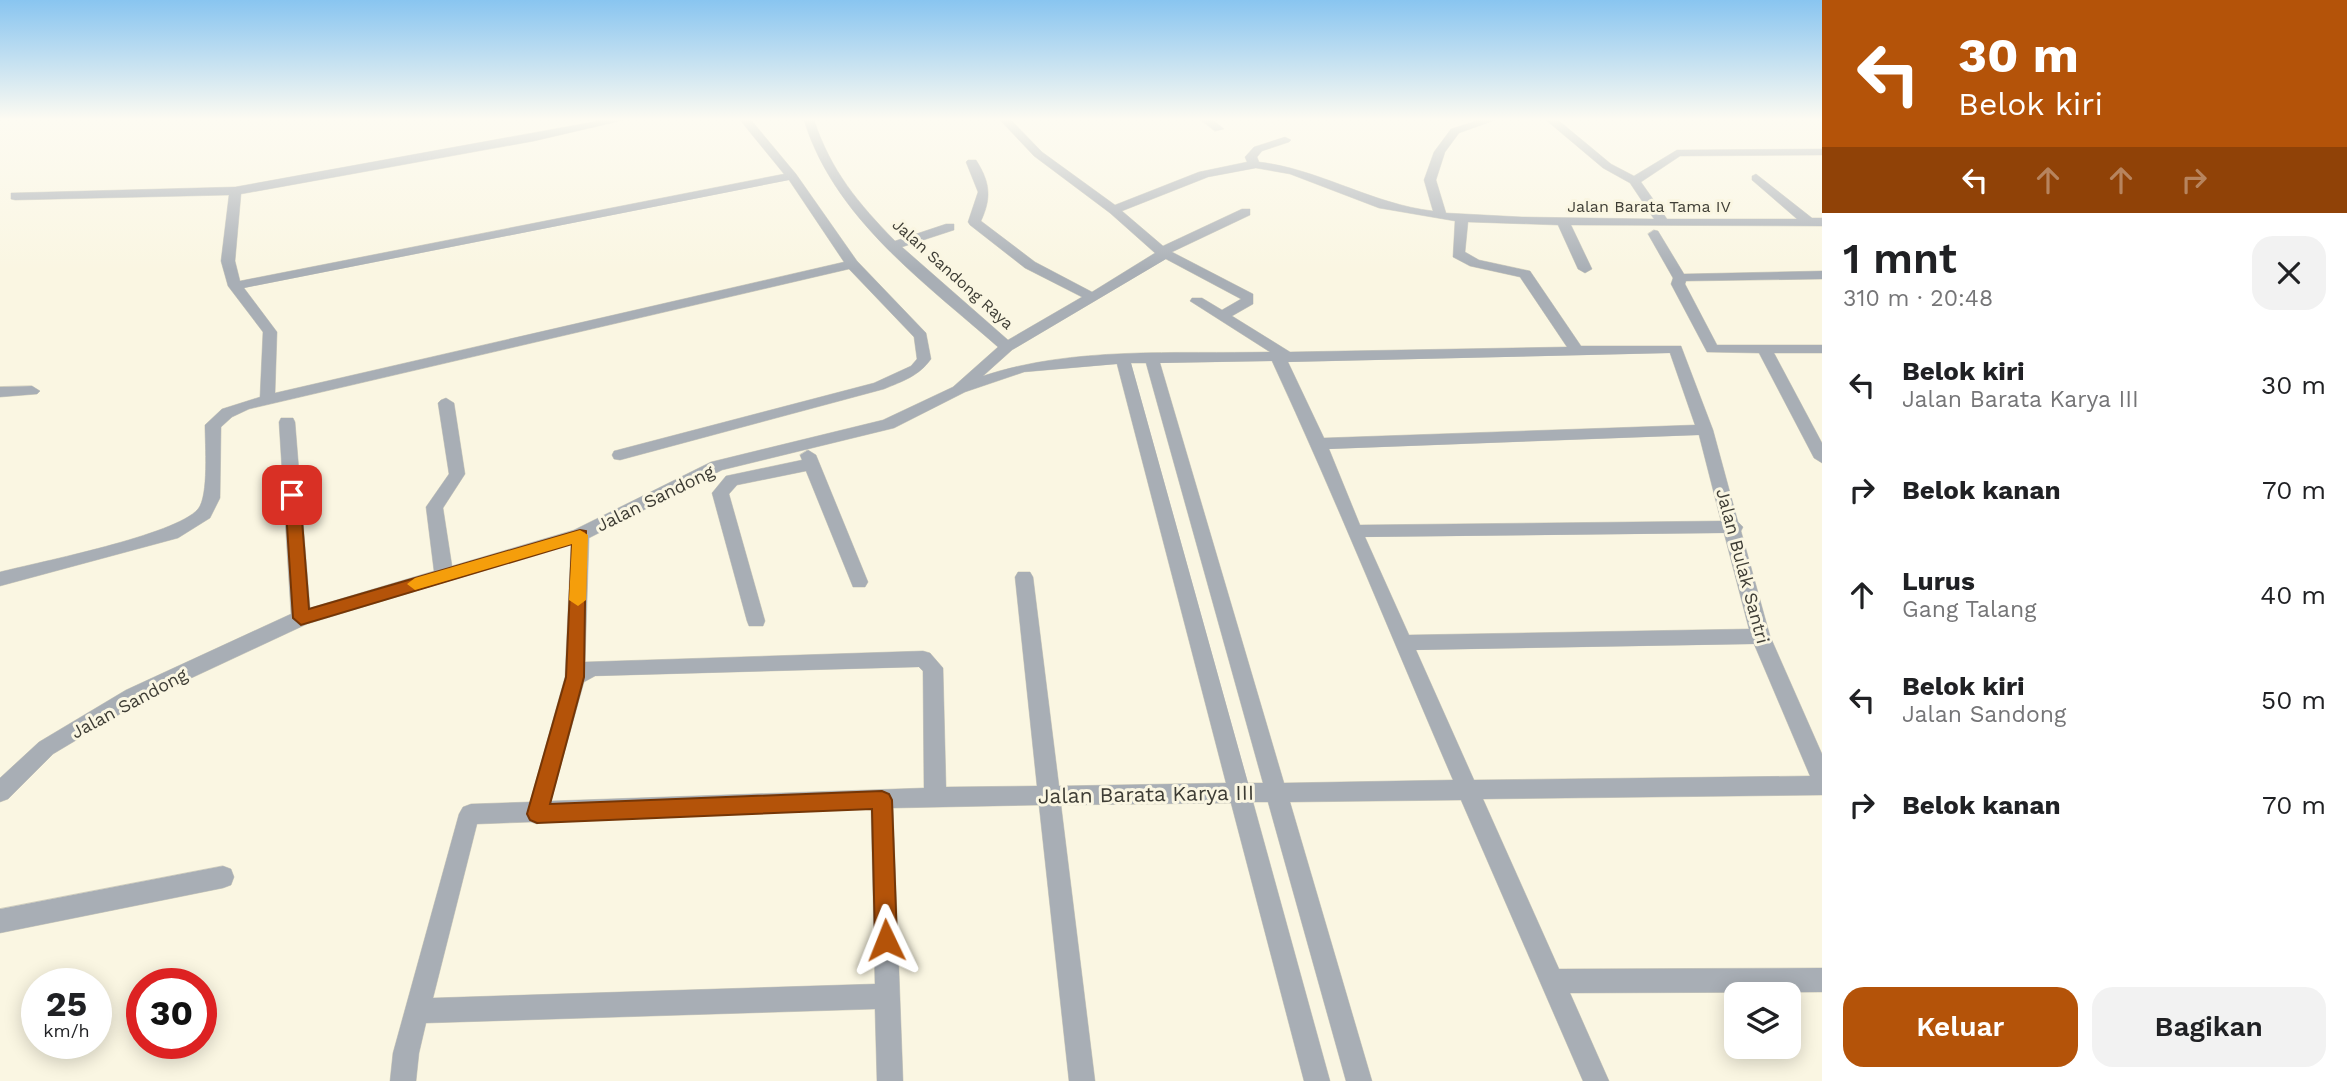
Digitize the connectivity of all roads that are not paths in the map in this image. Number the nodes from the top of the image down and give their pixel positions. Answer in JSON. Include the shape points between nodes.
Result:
{"nodes":[{"id":1,"x":351,"y":170,"type":"edge"},
{"id":2,"x":787,"y":170,"type":"edge"},
{"id":3,"x":832,"y":170,"type":"edge"},
{"id":4,"x":977,"y":170,"type":"edge"},
{"id":5,"x":1060,"y":170,"type":"edge"},
{"id":6,"x":1224,"y":170,"type":"edge"},
{"id":7,"x":1282,"y":170,"type":"edge"},
{"id":8,"x":1431,"y":170,"type":"edge"},
{"id":9,"x":1615,"y":170,"type":"edge"},
{"id":10,"x":1650,"y":170,"type":"edge"},
{"id":11,"x":792,"y":176,"type":"junction"},
{"id":12,"x":1756,"y":178,"type":"dead end"},
{"id":13,"x":1634,"y":181,"type":"junction"},
{"id":14,"x":235,"y":191,"type":"junction"},
{"id":15,"x":15,"y":196,"type":"dead end"},
{"id":16,"x":1114,"y":210,"type":"junction"},
{"id":17,"x":1246,"y":212,"type":"dead end"},
{"id":18,"x":1440,"y":214,"type":"junction"},
{"id":19,"x":1462,"y":217,"type":"junction"},
{"id":20,"x":1563,"y":222,"type":"junction"},
{"id":21,"x":1816,"y":222,"type":"edge"},
{"id":22,"x":950,"y":228,"type":"dead end"},
{"id":23,"x":1659,"y":228,"type":"junction"},
{"id":24,"x":894,"y":246,"type":"junction"},
{"id":25,"x":1163,"y":251,"type":"junction"},
{"id":26,"x":852,"y":264,"type":"junction"},
{"id":27,"x":1585,"y":268,"type":"dead end"},
{"id":28,"x":1822,"y":275,"type":"edge"},
{"id":29,"x":1680,"y":278,"type":"junction"},
{"id":30,"x":235,"y":286,"type":"junction"},
{"id":31,"x":1094,"y":298,"type":"junction"},
{"id":32,"x":1197,"y":300,"type":"dead end"},
{"id":33,"x":1222,"y":316,"type":"junction"},
{"id":34,"x":1007,"y":347,"type":"junction"},
{"id":35,"x":1764,"y":349,"type":"junction"},
{"id":36,"x":1822,"y":349,"type":"edge"},
{"id":37,"x":1577,"y":351,"type":"junction"},
{"id":38,"x":1284,"y":357,"type":"junction"},
{"id":39,"x":1123,"y":359,"type":"junction"},
{"id":40,"x":1152,"y":359,"type":"junction"},
{"id":41,"x":958,"y":390,"type":"junction"},
{"id":42,"x":32,"y":391,"type":"dead end"},
{"id":43,"x":0,"y":392,"type":"edge"},
{"id":44,"x":267,"y":400,"type":"junction"},
{"id":45,"x":446,"y":403,"type":"dead end"},
{"id":46,"x":287,"y":422,"type":"dead end"},
{"id":47,"x":1705,"y":430,"type":"junction"},
{"id":48,"x":1319,"y":444,"type":"junction"},
{"id":49,"x":804,"y":445,"type":"junction"},
{"id":50,"x":620,"y":455,"type":"dead end"},
{"id":51,"x":1822,"y":456,"type":"edge"},
{"id":52,"x":811,"y":464,"type":"junction"},
{"id":53,"x":1734,"y":527,"type":"junction"},
{"id":54,"x":1354,"y":531,"type":"junction"},
{"id":55,"x":580,"y":535,"type":"junction"},
{"id":56,"x":444,"y":575,"type":"junction"},
{"id":57,"x":1024,"y":577,"type":"dead end"},
{"id":58,"x":0,"y":579,"type":"edge"},
{"id":59,"x":859,"y":582,"type":"dead end"},
{"id":60,"x":301,"y":618,"type":"junction"},
{"id":61,"x":756,"y":621,"type":"dead end"},
{"id":62,"x":1760,"y":636,"type":"junction"},
{"id":63,"x":1403,"y":643,"type":"junction"},
{"id":64,"x":575,"y":677,"type":"junction"},
{"id":65,"x":1822,"y":779,"type":"edge"},
{"id":66,"x":1822,"y":785,"type":"edge"},
{"id":67,"x":1466,"y":788,"type":"junction"},
{"id":68,"x":0,"y":792,"type":"edge"},
{"id":69,"x":1242,"y":792,"type":"junction"},
{"id":70,"x":1275,"y":792,"type":"junction"},
{"id":71,"x":1049,"y":796,"type":"junction"},
{"id":72,"x":935,"y":797,"type":"junction"},
{"id":73,"x":882,"y":800,"type":"junction"},
{"id":74,"x":537,"y":814,"type":"junction"},
{"id":75,"x":222,"y":877,"type":"dead end"},
{"id":76,"x":0,"y":921,"type":"edge"},
{"id":77,"x":1822,"y":980,"type":"edge"},
{"id":78,"x":1551,"y":981,"type":"junction"},
{"id":79,"x":888,"y":996,"type":"junction"},
{"id":80,"x":417,"y":1011,"type":"junction"},
{"id":81,"x":403,"y":1081,"type":"edge"},
{"id":82,"x":890,"y":1081,"type":"edge"},
{"id":83,"x":1082,"y":1081,"type":"edge"},
{"id":84,"x":1317,"y":1081,"type":"edge"},
{"id":85,"x":1359,"y":1081,"type":"edge"},
{"id":86,"x":1596,"y":1081,"type":"edge"}],
"edges":[{"from":1,"to":14,"type":"street"},
{"from":2,"to":11,"type":"street"},
{"from":3,"to":24,"type":"street","name":"Jalan Sandong Raya"},
{"from":4,"to":31,"type":"street","via":[[984,182],[985,201],[974,222],[1030,265]]},
{"from":5,"to":16,"type":"street"},
{"from":6,"to":16,"type":"street","name":"Jalan Barata Tama IV"},
{"from":7,"to":18,"type":"street","name":"Jalan Barata Tama IV","via":[[1306,175],[1360,200]]},
{"from":8,"to":18,"type":"street","via":[[1428,190]]},
{"from":9,"to":13,"type":"street"},
{"from":10,"to":13,"type":"street"},
{"from":11,"to":26,"type":"street"},
{"from":11,"to":30,"type":"street"},
{"from":12,"to":21,"type":"street"},
{"from":13,"to":23,"type":"street"},
{"from":14,"to":15,"type":"street"},
{"from":14,"to":30,"type":"street","via":[[228,261]]},
{"from":16,"to":25,"type":"street"},
{"from":17,"to":25,"type":"street"},
{"from":18,"to":19,"type":"street","name":"Jalan Barata Tama IV"},
{"from":19,"to":20,"type":"street","name":"Jalan Barata Tama IV"},
{"from":19,"to":37,"type":"street","via":[[1458,254],[1475,263],[1525,274]]},
{"from":20,"to":23,"type":"street","name":"Jalan Barata Tama IV"},
{"from":20,"to":27,"type":"street"},
{"from":21,"to":23,"type":"street","name":"Jalan Barata Tama IV"},
{"from":22,"to":24,"type":"street"},
{"from":23,"to":29,"type":"street"},
{"from":24,"to":34,"type":"street","name":"Jalan Sandong Raya"},
{"from":25,"to":31,"type":"street","via":[[1160,258]]},
{"from":25,"to":33,"type":"street","via":[[1248,296],[1248,301]]},
{"from":26,"to":44,"type":"street"},
{"from":26,"to":50,"type":"street","via":[[921,336],[924,359],[916,369],[879,386]]},
{"from":28,"to":29,"type":"street"},
{"from":29,"to":35,"type":"street","via":[[1678,284],[1712,349]]},
{"from":30,"to":44,"type":"street","via":[[270,332]]},
{"from":31,"to":34,"type":"street"},
{"from":32,"to":33,"type":"street"},
{"from":33,"to":38,"type":"street"},
{"from":34,"to":41,"type":"street","name":"Jalan Sandong"},
{"from":35,"to":36,"type":"street"},
{"from":35,"to":51,"type":"street"},
{"from":37,"to":38,"type":"street"},
{"from":37,"to":47,"type":"street","name":"Jalan Bulak Santri","via":[[1676,349]]},
{"from":38,"to":40,"type":"street"},
{"from":38,"to":48,"type":"street"},
{"from":39,"to":40,"type":"street"},
{"from":39,"to":41,"type":"street","via":[[1022,368]]},
{"from":39,"to":69,"type":"street"},
{"from":40,"to":70,"type":"street"},
{"from":41,"to":49,"type":"street","name":"Jalan Sandong","via":[[888,424]]},
{"from":42,"to":43,"type":"street"},
{"from":44,"to":58,"type":"street","via":[[227,413],[213,425],[212,498],[204,514],[172,534]]},
{"from":45,"to":56,"type":"street","via":[[457,474],[434,507]]},
{"from":46,"to":60,"type":"street"},
{"from":47,"to":48,"type":"street"},
{"from":47,"to":53,"type":"street","name":"Jalan Bulak Santri"},
{"from":48,"to":54,"type":"street"},
{"from":49,"to":52,"type":"street"},
{"from":49,"to":55,"type":"street","name":"Jalan Sandong","via":[[717,466]]},
{"from":52,"to":59,"type":"street"},
{"from":52,"to":61,"type":"street","via":[[732,480],[720,493]]},
{"from":53,"to":54,"type":"street"},
{"from":53,"to":62,"type":"street","name":"Jalan Bulak Santri"},
{"from":54,"to":63,"type":"street"},
{"from":55,"to":56,"type":"street","name":"Jalan Sandong"},
{"from":55,"to":64,"type":"street"},
{"from":56,"to":60,"type":"street","name":"Jalan Sandong"},
{"from":57,"to":71,"type":"street"},
{"from":60,"to":68,"type":"street","name":"Jalan Sandong","via":[[132,696],[46,748]]},
{"from":62,"to":63,"type":"street"},
{"from":62,"to":65,"type":"street","name":"Jalan Bulak Santri"},
{"from":63,"to":67,"type":"street"},
{"from":64,"to":72,"type":"street","via":[[592,668],[923,659],[933,668]]},
{"from":64,"to":74,"type":"street"},
{"from":66,"to":67,"type":"street","name":"Jalan Barata Karya III"},
{"from":67,"to":70,"type":"street","name":"Jalan Barata Karya III"},
{"from":67,"to":78,"type":"street"},
{"from":69,"to":70,"type":"street","name":"Jalan Barata Karya III"},
{"from":69,"to":71,"type":"street","name":"Jalan Barata Karya III"},
{"from":69,"to":84,"type":"street"},
{"from":70,"to":85,"type":"street"},
{"from":71,"to":72,"type":"street","name":"Jalan Barata Karya III"},
{"from":71,"to":83,"type":"street"},
{"from":72,"to":73,"type":"street","name":"Jalan Barata Karya III"},
{"from":73,"to":74,"type":"street","name":"Jalan Barata Karya III"},
{"from":73,"to":79,"type":"street"},
{"from":74,"to":80,"type":"street","name":"Jalan Barata Karya III","via":[[471,814]]},
{"from":75,"to":76,"type":"street"},
{"from":77,"to":78,"type":"street"},
{"from":78,"to":86,"type":"street"},
{"from":79,"to":80,"type":"street"},
{"from":79,"to":82,"type":"street"},
{"from":80,"to":81,"type":"street"}]}
